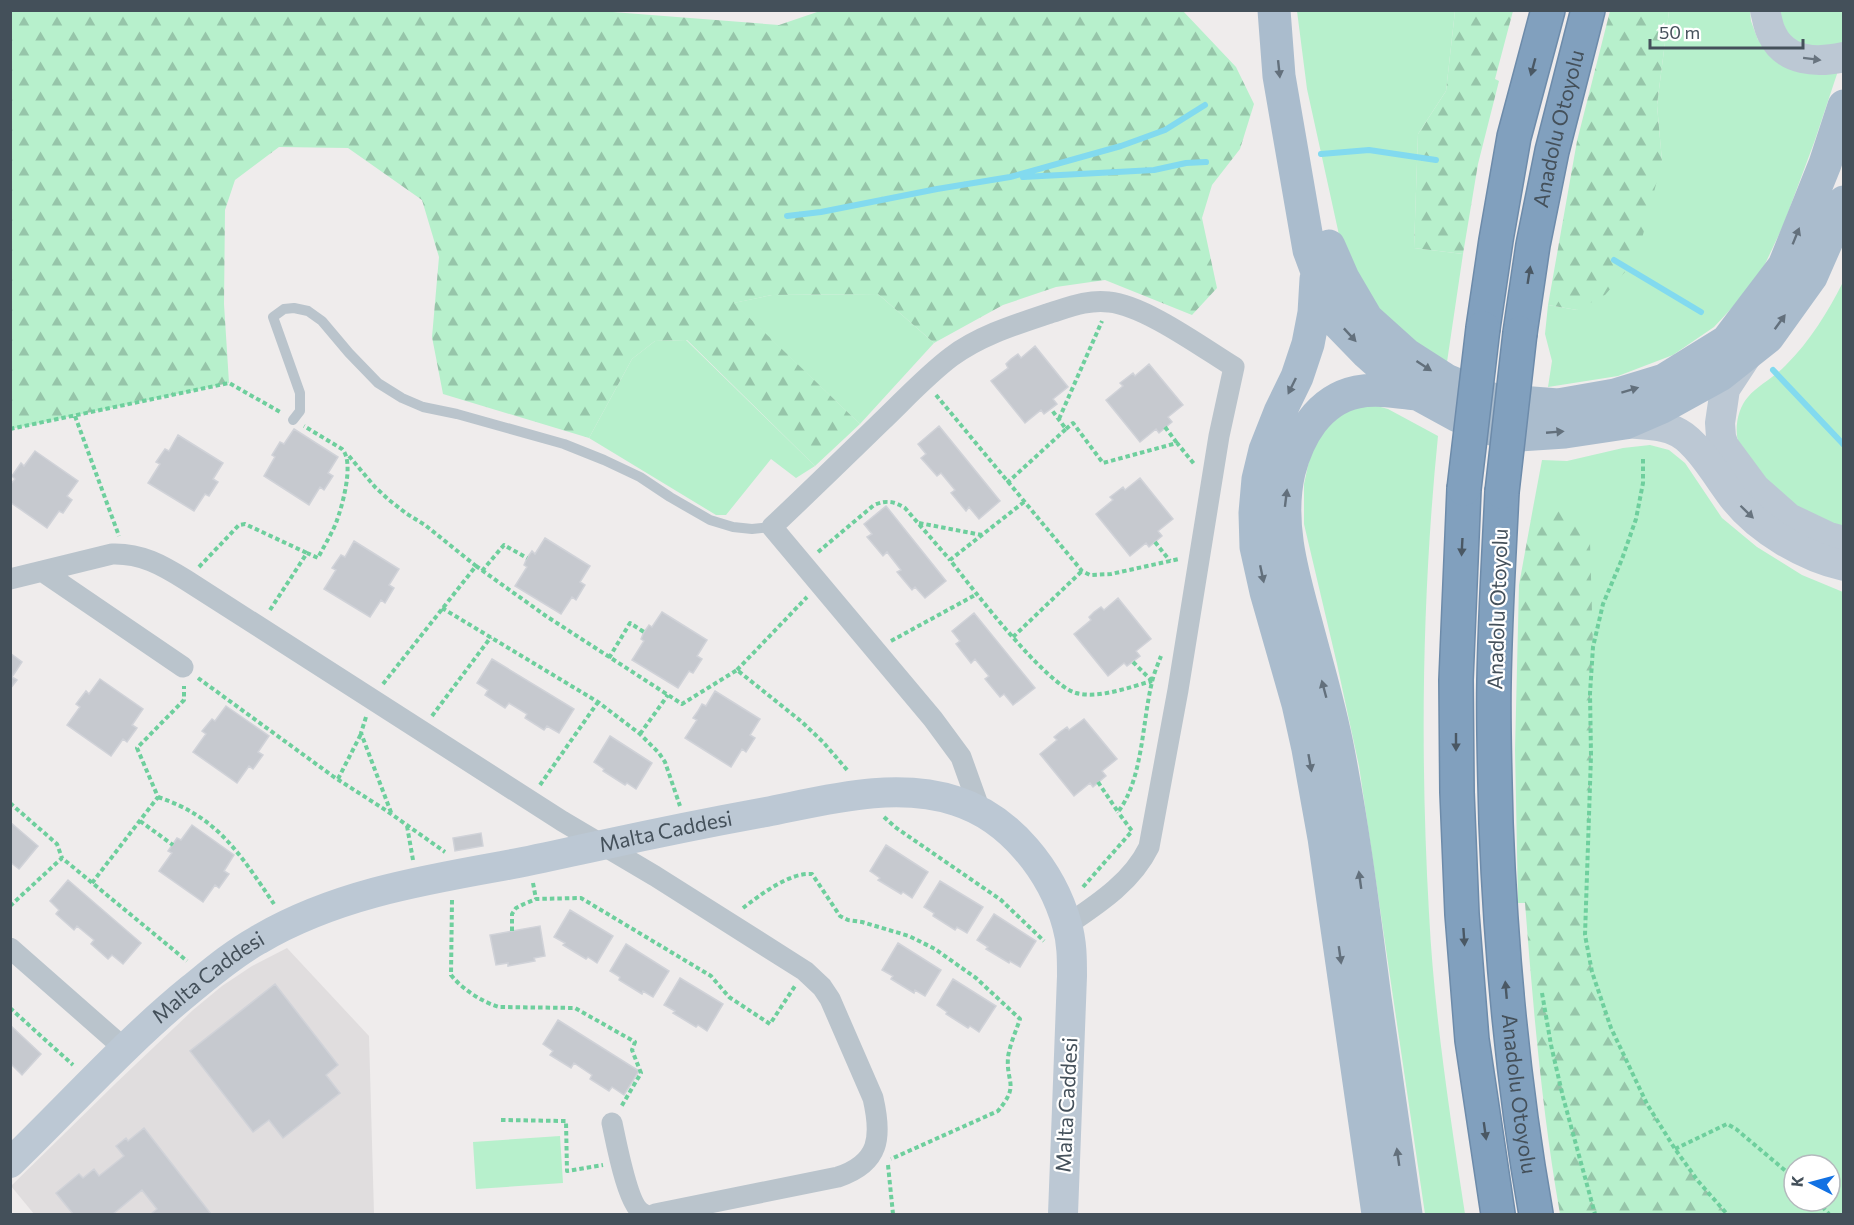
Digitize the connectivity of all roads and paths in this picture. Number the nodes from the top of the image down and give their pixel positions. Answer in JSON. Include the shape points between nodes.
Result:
{"nodes":[{"id":1,"x":1274,"y":10,"type":"edge"},
{"id":2,"x":1548,"y":10,"type":"edge"},
{"id":3,"x":1588,"y":10,"type":"edge"},
{"id":4,"x":1765,"y":10,"type":"edge"},
{"id":5,"x":1844,"y":57,"type":"edge"},
{"id":6,"x":1844,"y":106,"type":"edge"},
{"id":7,"x":1294,"y":161,"type":"junction"},
{"id":8,"x":1844,"y":202,"type":"edge"},
{"id":9,"x":1316,"y":268,"type":"junction"},
{"id":10,"x":1111,"y":302,"type":"junction"},
{"id":11,"x":1750,"y":352,"type":"junction"},
{"id":12,"x":924,"y":381,"type":"junction"},
{"id":13,"x":1417,"y":394,"type":"junction"},
{"id":14,"x":1051,"y":409,"type":"dead end"},
{"id":15,"x":75,"y":416,"type":"junction"},
{"id":16,"x":1059,"y":419,"type":"junction"},
{"id":17,"x":292,"y":420,"type":"junction"},
{"id":18,"x":1625,"y":423,"type":"junction"},
{"id":19,"x":1165,"y":428,"type":"dead end"},
{"id":20,"x":10,"y":429,"type":"edge"},
{"id":21,"x":1066,"y":429,"type":"junction"},
{"id":22,"x":1177,"y":444,"type":"junction"},
{"id":23,"x":346,"y":454,"type":"junction"},
{"id":24,"x":1643,"y":459,"type":"dead end"},
{"id":25,"x":1200,"y":471,"type":"dead end"},
{"id":26,"x":1007,"y":483,"type":"junction"},
{"id":27,"x":1024,"y":502,"type":"junction"},
{"id":28,"x":919,"y":523,"type":"junction"},
{"id":29,"x":772,"y":527,"type":"junction"},
{"id":30,"x":982,"y":535,"type":"junction"},
{"id":31,"x":1844,"y":541,"type":"edge"},
{"id":32,"x":1155,"y":542,"type":"dead end"},
{"id":33,"x":307,"y":553,"type":"junction"},
{"id":34,"x":126,"y":554,"type":"junction"},
{"id":35,"x":527,"y":558,"type":"dead end"},
{"id":36,"x":950,"y":560,"type":"junction"},
{"id":37,"x":1170,"y":561,"type":"junction"},
{"id":38,"x":804,"y":564,"type":"junction"},
{"id":39,"x":476,"y":566,"type":"junction"},
{"id":40,"x":1844,"y":566,"type":"edge"},
{"id":41,"x":1181,"y":570,"type":"dead end"},
{"id":42,"x":42,"y":571,"type":"junction"},
{"id":43,"x":482,"y":571,"type":"junction"},
{"id":44,"x":1082,"y":571,"type":"junction"},
{"id":45,"x":10,"y":579,"type":"edge"},
{"id":46,"x":186,"y":580,"type":"junction"},
{"id":47,"x":820,"y":584,"type":"junction"},
{"id":48,"x":977,"y":594,"type":"junction"},
{"id":49,"x":442,"y":608,"type":"junction"},
{"id":50,"x":259,"y":627,"type":"junction"},
{"id":51,"x":644,"y":632,"type":"dead end"},
{"id":52,"x":491,"y":637,"type":"junction"},
{"id":53,"x":1014,"y":637,"type":"junction"},
{"id":54,"x":1163,"y":648,"type":"dead end"},
{"id":55,"x":874,"y":650,"type":"junction"},
{"id":56,"x":609,"y":658,"type":"junction"},
{"id":57,"x":1133,"y":662,"type":"dead end"},
{"id":58,"x":183,"y":667,"type":"junction"},
{"id":59,"x":737,"y":669,"type":"junction"},
{"id":60,"x":1152,"y":681,"type":"junction"},
{"id":61,"x":668,"y":695,"type":"junction"},
{"id":62,"x":371,"y":699,"type":"junction"},
{"id":63,"x":598,"y":702,"type":"junction"},
{"id":64,"x":420,"y":731,"type":"junction"},
{"id":65,"x":361,"y":733,"type":"junction"},
{"id":66,"x":640,"y":734,"type":"junction"},
{"id":67,"x":338,"y":779,"type":"junction"},
{"id":68,"x":1098,"y":782,"type":"dead end"},
{"id":69,"x":865,"y":795,"type":"junction"},
{"id":70,"x":158,"y":797,"type":"junction"},
{"id":71,"x":529,"y":800,"type":"junction"},
{"id":72,"x":10,"y":803,"type":"edge"},
{"id":73,"x":980,"y":810,"type":"junction"},
{"id":74,"x":1118,"y":812,"type":"junction"},
{"id":75,"x":392,"y":815,"type":"junction"},
{"id":76,"x":140,"y":821,"type":"junction"},
{"id":77,"x":407,"y":825,"type":"junction"},
{"id":78,"x":687,"y":827,"type":"junction"},
{"id":79,"x":173,"y":845,"type":"dead end"},
{"id":80,"x":602,"y":845,"type":"junction"},
{"id":81,"x":62,"y":858,"type":"junction"},
{"id":82,"x":460,"y":873,"type":"junction"},
{"id":83,"x":417,"y":882,"type":"junction"},
{"id":84,"x":92,"y":883,"type":"junction"},
{"id":85,"x":10,"y":906,"type":"edge"},
{"id":86,"x":725,"y":921,"type":"junction"},
{"id":87,"x":288,"y":924,"type":"junction"},
{"id":88,"x":1058,"y":926,"type":"junction"},
{"id":89,"x":513,"y":931,"type":"dead end"},
{"id":90,"x":10,"y":948,"type":"edge"},
{"id":91,"x":805,"y":971,"type":"junction"},
{"id":92,"x":206,"y":976,"type":"junction"},
{"id":93,"x":1542,"y":993,"type":"dead end"},
{"id":94,"x":10,"y":1008,"type":"edge"},
{"id":95,"x":125,"y":1049,"type":"junction"},
{"id":96,"x":92,"y":1081,"type":"junction"},
{"id":97,"x":501,"y":1120,"type":"dead end"},
{"id":98,"x":612,"y":1123,"type":"joint"},
{"id":99,"x":1675,"y":1149,"type":"junction"},
{"id":100,"x":621,"y":1162,"type":"junction"},
{"id":101,"x":10,"y":1163,"type":"edge"},
{"id":102,"x":1782,"y":1168,"type":"edge"},
{"id":103,"x":644,"y":1215,"type":"edge"},
{"id":104,"x":655,"y":1215,"type":"edge"},
{"id":105,"x":893,"y":1215,"type":"edge"},
{"id":106,"x":1063,"y":1215,"type":"edge"},
{"id":107,"x":1378,"y":1215,"type":"edge"},
{"id":108,"x":1406,"y":1215,"type":"edge"},
{"id":109,"x":1498,"y":1215,"type":"edge"},
{"id":110,"x":1536,"y":1215,"type":"edge"},
{"id":111,"x":1595,"y":1215,"type":"edge"},
{"id":112,"x":1726,"y":1215,"type":"edge"}],
"edges":[{"from":1,"to":7,"type":"main road","one_way":true,"via":[[1279,76]]},
{"from":2,"to":109,"type":"highway","name":"Anadolu Otoyolu","one_way":true,"bridge":true,"via":[[1514,137],[1483,328],[1464,489],[1456,680],[1462,914],[1472,1040]]},
{"from":110,"to":3,"type":"highway","name":"Anadolu Otoyolu","one_way":true,"bridge":true,"via":[[1509,1035],[1499,910],[1494,684],[1502,492],[1533,245]]},
{"from":4,"to":5,"type":"main road","one_way":true,"via":[[1771,33],[1787,52],[1818,61]]},
{"from":7,"to":6,"type":"main road","one_way":true,"via":[[1343,278],[1367,319],[1407,355],[1446,380],[1494,400],[1558,405],[1615,395],[1664,380],[1727,341],[1784,266]]},
{"from":7,"to":9,"type":"main road"},
{"from":11,"to":8,"type":"main road","one_way":true,"via":[[1768,337],[1811,278]]},
{"from":9,"to":13,"type":"main road","one_way":true,"via":[[1335,320],[1367,353]]},
{"from":9,"to":107,"type":"main road","one_way":true,"via":[[1308,344],[1265,450],[1258,479],[1256,547],[1308,749]]},
{"from":10,"to":12,"type":"street","via":[[1070,307],[998,332],[952,357]]},
{"from":10,"to":16,"type":"path"},
{"from":10,"to":88,"type":"street","via":[[1144,314],[1234,367],[1149,847],[1142,860],[1096,906]]},
{"from":11,"to":18,"type":"main road","via":[[1720,375]]},
{"from":11,"to":31,"type":"main road","via":[[1725,389],[1720,423],[1725,446],[1755,488],[1789,518]]},
{"from":12,"to":26,"type":"path"},
{"from":12,"to":29,"type":"street"},
{"from":13,"to":18,"type":"main road","one_way":true,"via":[[1483,427],[1520,435]]},
{"from":108,"to":13,"type":"main road","one_way":true,"via":[[1346,797],[1327,701],[1292,568],[1284,507],[1289,473],[1299,444],[1324,407],[1358,391]]},
{"from":14,"to":16,"type":"path"},
{"from":15,"to":17,"type":"path","via":[[229,383]]},
{"from":15,"to":20,"type":"path"},
{"from":15,"to":34,"type":"path"},
{"from":16,"to":21,"type":"path"},
{"from":17,"to":23,"type":"path"},
{"from":17,"to":29,"type":"lane","via":[[300,411],[300,393],[273,317],[284,309],[294,308],[308,311],[322,321],[378,382],[402,398],[564,444],[640,477],[711,520],[752,529]]},
{"from":18,"to":40,"type":"main road","one_way":true,"via":[[1655,426],[1690,440],[1737,502],[1756,520],[1811,554]]},
{"from":19,"to":22,"type":"path"},
{"from":21,"to":22,"type":"path","via":[[1073,423],[1103,463]]},
{"from":21,"to":26,"type":"path"},
{"from":22,"to":25,"type":"path"},
{"from":23,"to":33,"type":"path","via":[[347,477],[335,524],[318,558]]},
{"from":23,"to":39,"type":"path","via":[[389,500]]},
{"from":24,"to":99,"type":"path","via":[[1636,519],[1603,604],[1593,647],[1585,935],[1592,972],[1611,1028],[1647,1104]]},
{"from":26,"to":27,"type":"path"},
{"from":27,"to":30,"type":"path"},
{"from":27,"to":44,"type":"path"},
{"from":28,"to":30,"type":"path"},
{"from":28,"to":36,"type":"path"},
{"from":28,"to":38,"type":"path","via":[[905,508],[885,501],[874,505]]},
{"from":29,"to":38,"type":"street"},
{"from":30,"to":36,"type":"path"},
{"from":32,"to":37,"type":"path"},
{"from":33,"to":46,"type":"path","via":[[245,524],[239,525]]},
{"from":33,"to":50,"type":"path"},
{"from":34,"to":42,"type":"street"},
{"from":34,"to":46,"type":"street","via":[[149,559]]},
{"from":35,"to":43,"type":"path","via":[[504,545]]},
{"from":36,"to":48,"type":"path"},
{"from":37,"to":41,"type":"path","via":[[1183,558]]},
{"from":37,"to":44,"type":"path","via":[[1111,574],[1090,575]]},
{"from":38,"to":47,"type":"street"},
{"from":39,"to":43,"type":"path"},
{"from":39,"to":49,"type":"path"},
{"from":42,"to":45,"type":"street"},
{"from":42,"to":58,"type":"street"},
{"from":43,"to":56,"type":"path"},
{"from":44,"to":53,"type":"path"},
{"from":46,"to":50,"type":"street"},
{"from":47,"to":55,"type":"street"},
{"from":47,"to":59,"type":"path"},
{"from":48,"to":53,"type":"path"},
{"from":48,"to":55,"type":"path"},
{"from":49,"to":52,"type":"path"},
{"from":49,"to":62,"type":"path"},
{"from":50,"to":62,"type":"street"},
{"from":51,"to":56,"type":"path","via":[[630,623]]},
{"from":52,"to":63,"type":"path"},
{"from":52,"to":64,"type":"path"},
{"from":53,"to":60,"type":"path","via":[[1059,683],[1076,693],[1100,693]]},
{"from":54,"to":60,"type":"path"},
{"from":55,"to":73,"type":"street","via":[[956,750]]},
{"from":56,"to":61,"type":"path"},
{"from":57,"to":60,"type":"path"},
{"from":58,"to":67,"type":"path"},
{"from":58,"to":70,"type":"path","via":[[184,700],[137,748]]},
{"from":59,"to":61,"type":"path","via":[[682,704]]},
{"from":59,"to":69,"type":"path","via":[[824,742]]},
{"from":60,"to":74,"type":"path","via":[[1133,782]]},
{"from":61,"to":66,"type":"path"},
{"from":62,"to":64,"type":"street"},
{"from":62,"to":65,"type":"path"},
{"from":63,"to":66,"type":"path"},
{"from":63,"to":71,"type":"path"},
{"from":64,"to":71,"type":"street"},
{"from":65,"to":67,"type":"path"},
{"from":65,"to":75,"type":"path"},
{"from":66,"to":78,"type":"path","via":[[664,762]]},
{"from":67,"to":75,"type":"path"},
{"from":68,"to":74,"type":"path"},
{"from":69,"to":73,"type":"main road","name":"Malta Caddesi","via":[[912,793],[954,800]]},
{"from":69,"to":78,"type":"main road","name":"Malta Caddesi"},
{"from":69,"to":88,"type":"path","via":[[895,827],[1001,900]]},
{"from":70,"to":76,"type":"path"},
{"from":70,"to":87,"type":"path","via":[[196,813],[224,836]]},
{"from":71,"to":80,"type":"street"},
{"from":72,"to":81,"type":"path","via":[[57,844]]},
{"from":73,"to":88,"type":"main road","name":"Malta Caddesi","via":[[1032,856],[1056,895]]},
{"from":74,"to":88,"type":"path","via":[[1132,831]]},
{"from":75,"to":77,"type":"path"},
{"from":76,"to":79,"type":"path"},
{"from":76,"to":84,"type":"path"},
{"from":77,"to":82,"type":"path","via":[[441,849]]},
{"from":77,"to":83,"type":"path"},
{"from":78,"to":80,"type":"main road","name":"Malta Caddesi"},
{"from":80,"to":82,"type":"main road","name":"Malta Caddesi"},
{"from":80,"to":86,"type":"street"},
{"from":81,"to":84,"type":"path"},
{"from":81,"to":85,"type":"path"},
{"from":82,"to":83,"type":"main road","name":"Malta Caddesi"},
{"from":82,"to":98,"type":"path","via":[[451,975],[457,983],[499,1008],[575,1008],[635,1042],[632,1050],[641,1074]]},
{"from":83,"to":87,"type":"main road","name":"Malta Caddesi","via":[[359,897]]},
{"from":84,"to":92,"type":"path"},
{"from":86,"to":91,"type":"street"},
{"from":86,"to":105,"type":"path","via":[[762,893],[793,877],[812,874],[840,916],[909,936],[935,949],[976,978],[1020,1019],[1008,1059],[1011,1088],[998,1111],[886,1161]]},
{"from":87,"to":92,"type":"main road","name":"Malta Caddesi","via":[[258,939]]},
{"from":88,"to":106,"type":"main road","name":"Malta Caddesi","via":[[1072,949]]},
{"from":89,"to":91,"type":"path","via":[[512,914],[524,904],[536,899],[581,898],[711,976],[729,997],[770,1024]]},
{"from":90,"to":95,"type":"street"},
{"from":91,"to":104,"type":"street","via":[[830,999],[873,1098],[877,1138],[870,1158],[856,1170],[838,1177]]},
{"from":92,"to":95,"type":"main road","name":"Malta Caddesi"},
{"from":93,"to":111,"type":"path","via":[[1558,1077]]},
{"from":94,"to":96,"type":"path"},
{"from":95,"to":96,"type":"main road","name":"Malta Caddesi"},
{"from":96,"to":101,"type":"main road","name":"Malta Caddesi"},
{"from":97,"to":100,"type":"path","via":[[566,1121],[567,1171]]},
{"from":98,"to":100,"type":"street"},
{"from":99,"to":102,"type":"path","via":[[1727,1124]]},
{"from":99,"to":112,"type":"path"},
{"from":100,"to":103,"type":"street","via":[[631,1200]]}]}
